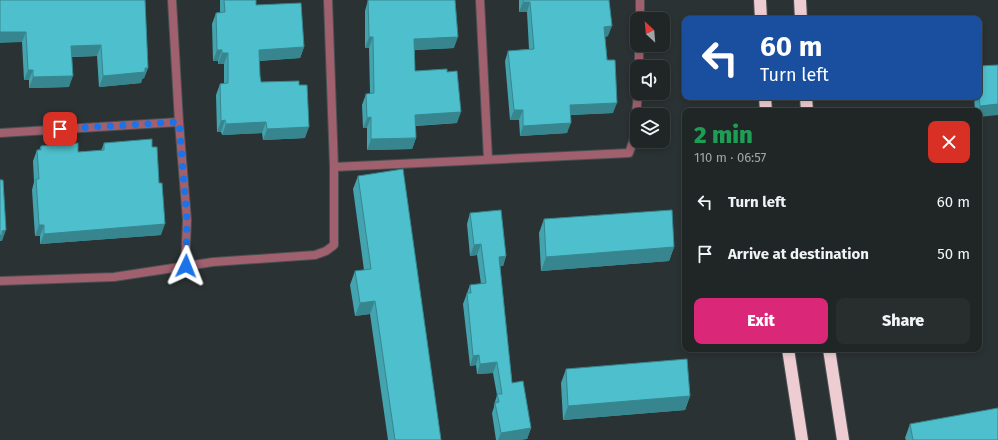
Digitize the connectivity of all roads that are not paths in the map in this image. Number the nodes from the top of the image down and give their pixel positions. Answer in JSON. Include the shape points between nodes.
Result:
{"nodes":[{"id":1,"x":172,"y":0,"type":"edge"},
{"id":2,"x":328,"y":0,"type":"edge"},
{"id":3,"x":480,"y":0,"type":"edge"},
{"id":4,"x":640,"y":0,"type":"edge"},
{"id":5,"x":760,"y":0,"type":"edge"},
{"id":6,"x":800,"y":0,"type":"edge"},
{"id":7,"x":640,"y":12,"type":"edge"},
{"id":8,"x":761,"y":16,"type":"edge"},
{"id":9,"x":801,"y":16,"type":"edge"},
{"id":10,"x":637,"y":100,"type":"edge"},
{"id":11,"x":179,"y":122,"type":"junction"},
{"id":12,"x":0,"y":132,"type":"edge"},
{"id":13,"x":488,"y":159,"type":"junction"},
{"id":14,"x":334,"y":167,"type":"junction"},
{"id":15,"x":186,"y":266,"type":"junction"},
{"id":16,"x":0,"y":281,"type":"edge"},
{"id":17,"x":788,"y":352,"type":"edge"},
{"id":18,"x":829,"y":352,"type":"edge"},
{"id":19,"x":802,"y":440,"type":"edge"},
{"id":20,"x":843,"y":440,"type":"edge"}],
"edges":[{"from":1,"to":11,"type":"street"},
{"from":2,"to":14,"type":"street"},
{"from":3,"to":13,"type":"street"},
{"from":4,"to":7,"type":"street"},
{"from":5,"to":8,"type":"highway"},
{"from":6,"to":9,"type":"highway"},
{"from":10,"to":13,"type":"street","via":[[634,140],[629,153]]},
{"from":11,"to":12,"type":"street"},
{"from":11,"to":15,"type":"street","via":[[187,220]]},
{"from":13,"to":14,"type":"street"},
{"from":14,"to":15,"type":"street","via":[[334,245],[326,251],[287,258]]},
{"from":15,"to":16,"type":"street","via":[[114,277]]},
{"from":17,"to":19,"type":"highway"},
{"from":18,"to":20,"type":"highway"}]}
